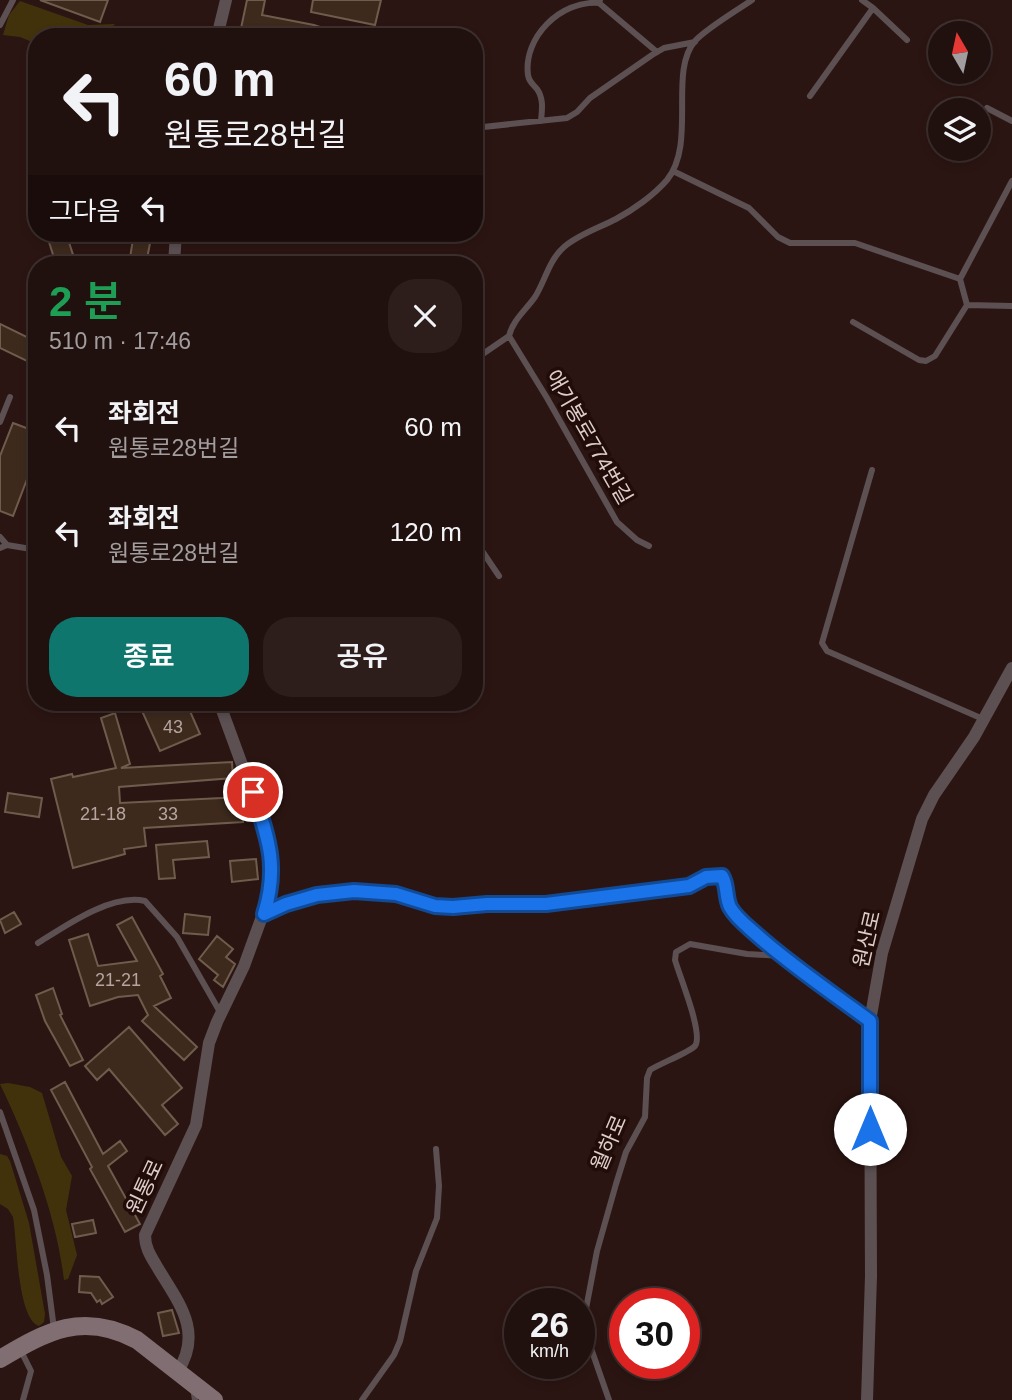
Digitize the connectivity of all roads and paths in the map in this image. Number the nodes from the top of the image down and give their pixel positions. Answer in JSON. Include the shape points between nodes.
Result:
{"nodes":[{"id":1,"x":13,"y":0,"type":"edge"},
{"id":2,"x":226,"y":0,"type":"edge"},
{"id":3,"x":751,"y":0,"type":"edge"},
{"id":4,"x":862,"y":0,"type":"edge"},
{"id":5,"x":599,"y":1,"type":"edge"},
{"id":6,"x":873,"y":8,"type":"junction"},
{"id":7,"x":0,"y":25,"type":"edge"},
{"id":8,"x":219,"y":28,"type":"edge"},
{"id":9,"x":907,"y":40,"type":"dead end"},
{"id":10,"x":695,"y":42,"type":"junction"},
{"id":11,"x":657,"y":52,"type":"junction"},
{"id":12,"x":810,"y":96,"type":"dead end"},
{"id":13,"x":991,"y":110,"type":"edge"},
{"id":14,"x":541,"y":121,"type":"junction"},
{"id":15,"x":1012,"y":121,"type":"edge"},
{"id":16,"x":483,"y":127,"type":"edge"},
{"id":17,"x":673,"y":171,"type":"junction"},
{"id":18,"x":1012,"y":181,"type":"edge"},
{"id":19,"x":960,"y":279,"type":"junction"},
{"id":20,"x":967,"y":305,"type":"junction"},
{"id":21,"x":1012,"y":306,"type":"edge"},
{"id":22,"x":853,"y":322,"type":"dead end"},
{"id":23,"x":509,"y":336,"type":"junction"},
{"id":24,"x":483,"y":354,"type":"edge"},
{"id":25,"x":10,"y":397,"type":"dead end"},
{"id":26,"x":0,"y":422,"type":"edge"},
{"id":27,"x":872,"y":470,"type":"dead end"},
{"id":28,"x":0,"y":537,"type":"edge"},
{"id":29,"x":3,"y":546,"type":"edge"},
{"id":30,"x":649,"y":546,"type":"dead end"},
{"id":31,"x":28,"y":549,"type":"edge"},
{"id":32,"x":483,"y":553,"type":"edge"},
{"id":33,"x":499,"y":576,"type":"dead end"},
{"id":34,"x":1012,"y":668,"type":"edge"},
{"id":35,"x":222,"y":711,"type":"edge"},
{"id":36,"x":983,"y":719,"type":"junction"},
{"id":37,"x":264,"y":914,"type":"junction"},
{"id":38,"x":38,"y":943,"type":"dead end"},
{"id":39,"x":782,"y":956,"type":"junction"},
{"id":40,"x":221,"y":1013,"type":"junction"},
{"id":41,"x":870,"y":1021,"type":"junction"},
{"id":42,"x":0,"y":1112,"type":"edge"},
{"id":43,"x":436,"y":1149,"type":"dead end"},
{"id":44,"x":54,"y":1329,"type":"junction"},
{"id":45,"x":19,"y":1348,"type":"junction"},
{"id":46,"x":0,"y":1359,"type":"edge"},
{"id":47,"x":188,"y":1384,"type":"edge"},
{"id":48,"x":23,"y":1400,"type":"edge"},
{"id":49,"x":214,"y":1400,"type":"edge"},
{"id":50,"x":362,"y":1400,"type":"edge"},
{"id":51,"x":610,"y":1400,"type":"edge"},
{"id":52,"x":867,"y":1400,"type":"edge"}],
"edges":[{"from":1,"to":7,"type":"lane"},
{"from":2,"to":8,"type":"street"},
{"from":3,"to":10,"type":"lane"},
{"from":4,"to":6,"type":"lane"},
{"from":5,"to":11,"type":"lane"},
{"from":5,"to":14,"type":"lane","via":[[566,7],[540,29],[528,75],[541,96]]},
{"from":6,"to":9,"type":"lane"},
{"from":6,"to":12,"type":"lane"},
{"from":10,"to":11,"type":"lane"},
{"from":10,"to":17,"type":"lane","via":[[685,68],[682,139]]},
{"from":11,"to":14,"type":"lane","via":[[567,118]]},
{"from":13,"to":15,"type":"lane"},
{"from":14,"to":16,"type":"lane"},
{"from":17,"to":19,"type":"lane","via":[[749,208],[790,243],[855,243]]},
{"from":17,"to":23,"type":"lane","via":[[617,218],[562,248],[526,311],[512,323]]},
{"from":18,"to":19,"type":"lane"},
{"from":19,"to":20,"type":"lane"},
{"from":20,"to":21,"type":"lane"},
{"from":20,"to":22,"type":"lane","via":[[934,356],[926,361]]},
{"from":23,"to":24,"type":"lane"},
{"from":23,"to":30,"type":"lane","name":"애기봉로774번길","via":[[617,522]]},
{"from":25,"to":26,"type":"lane"},
{"from":27,"to":36,"type":"lane","via":[[822,643],[827,651]]},
{"from":28,"to":29,"type":"lane"},
{"from":29,"to":31,"type":"lane"},
{"from":32,"to":33,"type":"lane"},
{"from":34,"to":36,"type":"street","name":"원산로"},
{"from":35,"to":37,"type":"street","name":"원통로","via":[[271,857],[273,877]]},
{"from":36,"to":41,"type":"street","name":"원산로","via":[[922,819],[890,920]]},
{"from":37,"to":39,"type":"lane","via":[[317,895],[354,891],[396,894],[435,906],[546,904],[689,886],[706,877],[722,876],[731,908]]},
{"from":37,"to":40,"type":"street","name":"원통로"},
{"from":38,"to":40,"type":"lane","via":[[98,908],[145,901],[177,937]]},
{"from":39,"to":41,"type":"lane"},
{"from":39,"to":51,"type":"lane","name":"월하로","via":[[690,944],[676,952],[698,1040],[688,1051],[650,1070],[645,1116],[615,1184],[585,1314],[586,1334]]},
{"from":40,"to":47,"type":"street","name":"원통로","via":[[209,1043],[196,1125],[145,1235],[149,1252],[187,1320]]},
{"from":41,"to":52,"type":"street","name":"원산로","via":[[872,1276]]},
{"from":42,"to":44,"type":"lane","via":[[34,1210]]},
{"from":43,"to":50,"type":"lane","via":[[438,1218],[416,1271],[400,1342]]},
{"from":44,"to":45,"type":"street"},
{"from":44,"to":47,"type":"street","via":[[90,1326],[116,1330],[137,1340]]},
{"from":45,"to":46,"type":"street"},
{"from":45,"to":48,"type":"lane","via":[[31,1371]]},
{"from":47,"to":49,"type":"street"}]}
